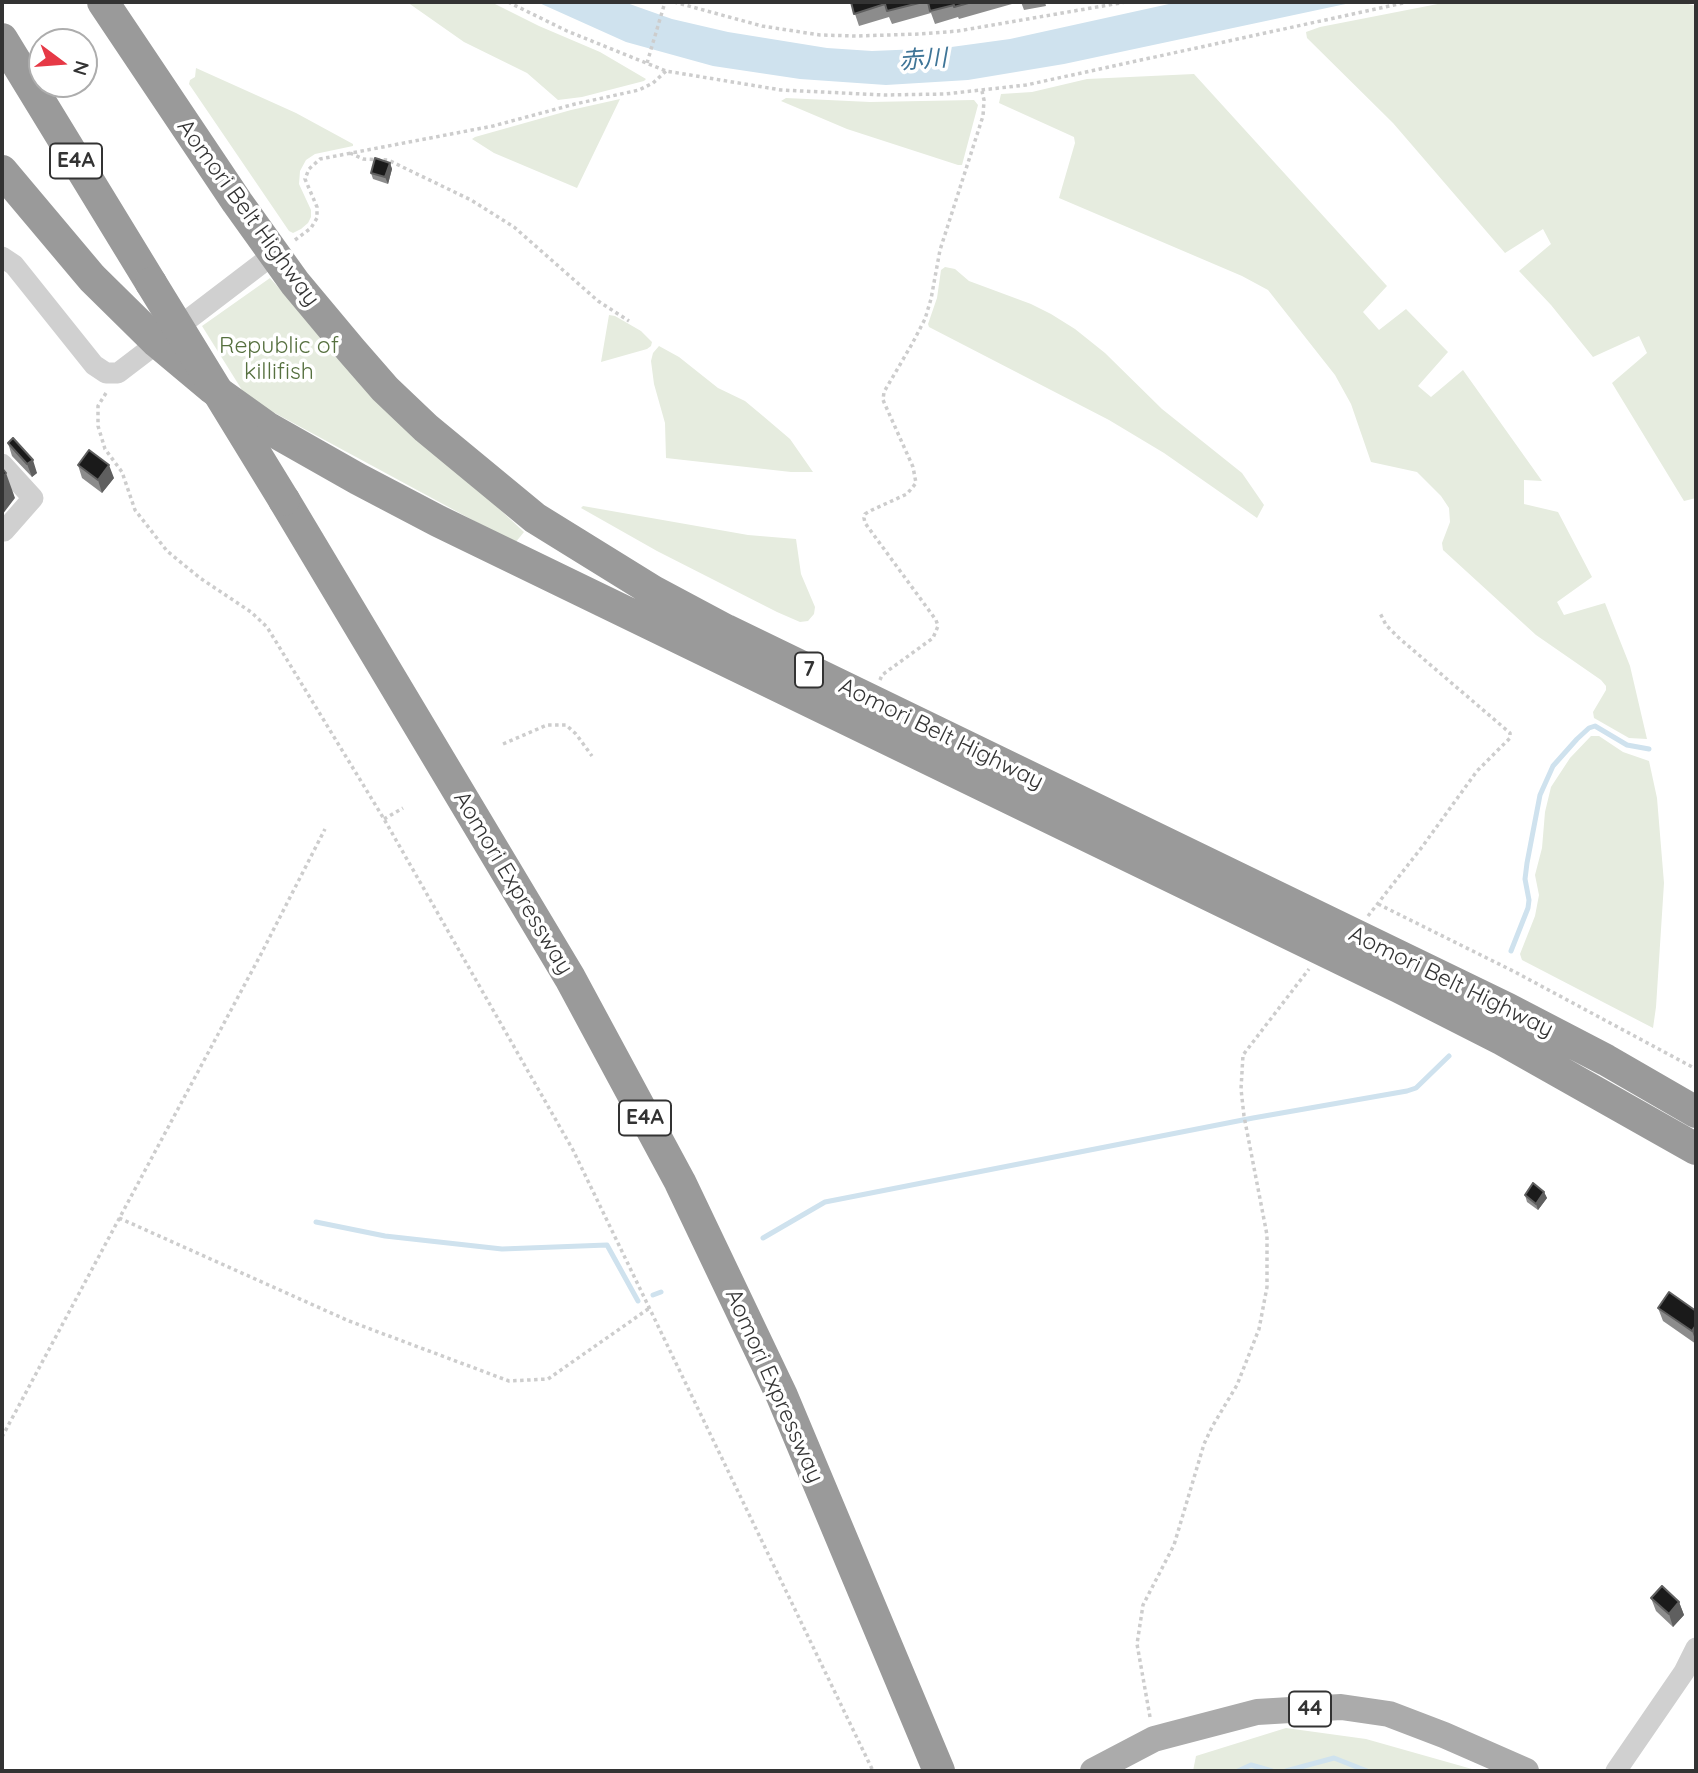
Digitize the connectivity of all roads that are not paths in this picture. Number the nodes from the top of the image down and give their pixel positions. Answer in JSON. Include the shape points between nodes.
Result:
{"nodes":[{"id":1,"x":103,"y":2,"type":"edge"},
{"id":2,"x":2,"y":39,"type":"edge"},
{"id":3,"x":2,"y":171,"type":"edge"},
{"id":4,"x":274,"y":254,"type":"junction"},
{"id":5,"x":2,"y":257,"type":"edge"},
{"id":6,"x":157,"y":342,"type":"junction"},
{"id":7,"x":2,"y":464,"type":"edge"},
{"id":8,"x":4,"y":531,"type":"dead end"},
{"id":9,"x":1696,"y":1112,"type":"edge"},
{"id":10,"x":1696,"y":1149,"type":"edge"},
{"id":11,"x":1696,"y":1648,"type":"edge"},
{"id":12,"x":939,"y":1771,"type":"edge"},
{"id":13,"x":1093,"y":1771,"type":"edge"},
{"id":14,"x":1526,"y":1771,"type":"edge"},
{"id":15,"x":1616,"y":1771,"type":"edge"}],
"edges":[{"from":1,"to":4,"type":"highway","name":"Aomori Belt Highway","number":"7"},
{"from":2,"to":12,"type":"highway","name":"Aomori Expressway","number":"E4A","bridge":true,"via":[[570,978],[680,1182],[782,1396]]},
{"from":3,"to":6,"type":"highway","name":"Aomori Belt Highway","number":"7","via":[[92,278]]},
{"from":4,"to":6,"type":"street"},
{"from":4,"to":9,"type":"highway","name":"Aomori Belt Highway","number":"7","via":[[385,389],[426,428],[535,518],[593,556],[726,630],[1508,1009]]},
{"from":5,"to":6,"type":"street","via":[[14,265],[94,365],[106,373],[118,373]]},
{"from":6,"to":10,"type":"highway","name":"Aomori Belt Highway","number":"7","via":[[260,422],[392,497],[1323,950],[1503,1040]]},
{"from":7,"to":8,"type":"street","via":[[33,498]]},
{"from":11,"to":15,"type":"street"},
{"from":13,"to":14,"type":"main road","number":"44","via":[[1154,1739],[1257,1712],[1341,1707],[1389,1714]]}]}
